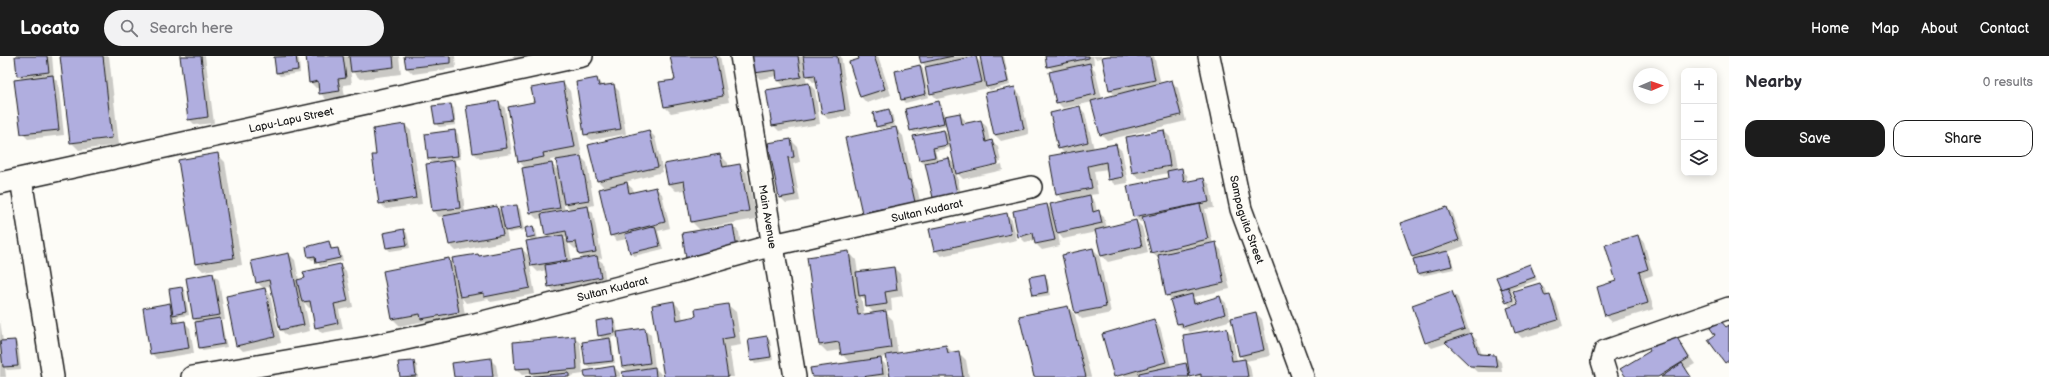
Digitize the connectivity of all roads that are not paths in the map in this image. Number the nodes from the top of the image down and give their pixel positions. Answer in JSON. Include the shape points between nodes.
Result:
{"nodes":[{"id":1,"x":582,"y":56,"type":"edge"},
{"id":2,"x":742,"y":56,"type":"edge"},
{"id":3,"x":1209,"y":56,"type":"edge"},
{"id":4,"x":21,"y":179,"type":"junction"},
{"id":5,"x":0,"y":183,"type":"edge"},
{"id":6,"x":1031,"y":187,"type":"dead end"},
{"id":7,"x":773,"y":245,"type":"junction"},
{"id":8,"x":1729,"y":308,"type":"edge"},
{"id":9,"x":53,"y":377,"type":"edge"},
{"id":10,"x":192,"y":377,"type":"edge"},
{"id":11,"x":795,"y":377,"type":"edge"},
{"id":12,"x":1303,"y":377,"type":"edge"},
{"id":13,"x":1607,"y":377,"type":"edge"}],
"edges":[{"from":1,"to":4,"type":"street","name":"Lapu-Lapu Street"},
{"from":2,"to":7,"type":"street","name":"Main Avenue"},
{"from":3,"to":12,"type":"street","name":"Sampaguita Street","via":[[1241,209]]},
{"from":4,"to":5,"type":"street","name":"Lapu-Lapu Street"},
{"from":4,"to":9,"type":"street"},
{"from":6,"to":7,"type":"street","name":"Sultan Kudarat"},
{"from":7,"to":10,"type":"street","name":"Sultan Kudarat","via":[[475,324],[369,347]]},
{"from":7,"to":11,"type":"street","name":"Main Avenue"},
{"from":8,"to":13,"type":"street","via":[[1605,351],[1602,361]]}]}
